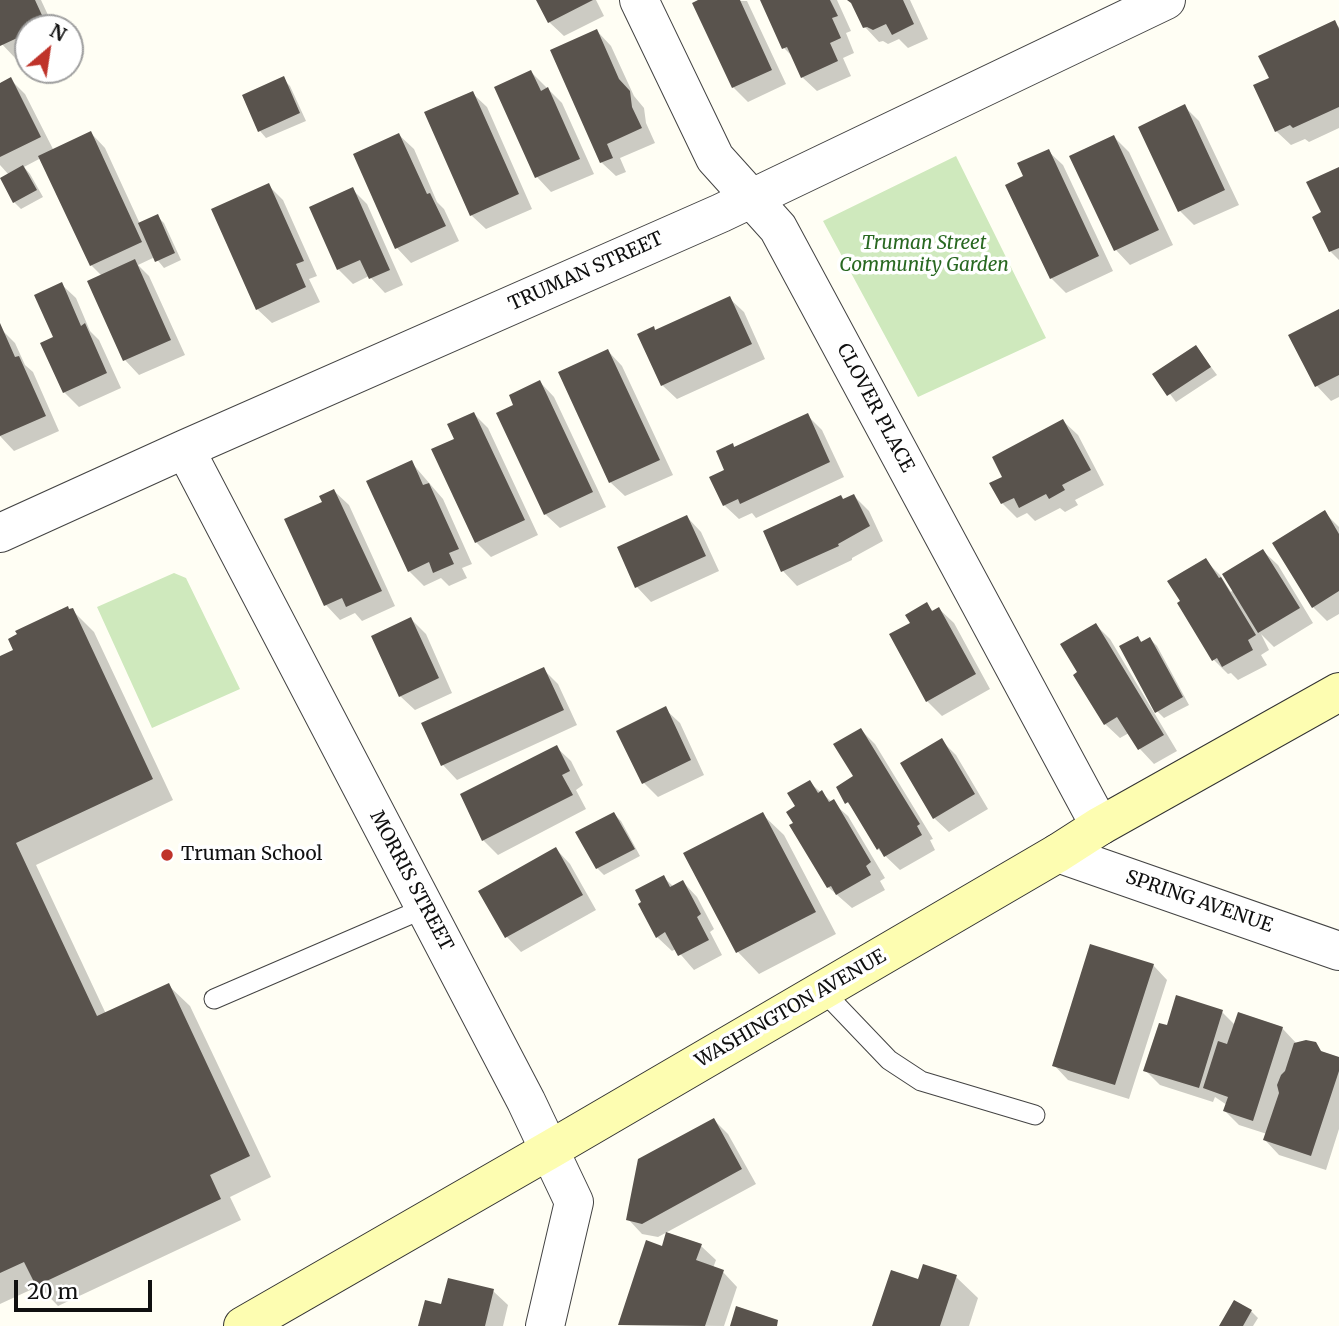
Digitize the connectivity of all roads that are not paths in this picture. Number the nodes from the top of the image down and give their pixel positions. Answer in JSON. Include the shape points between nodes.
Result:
{"nodes":[{"id":1,"x":639,"y":0,"type":"edge"},
{"id":2,"x":1166,"y":0,"type":"edge"},
{"id":3,"x":753,"y":198,"type":"junction"},
{"id":4,"x":185,"y":449,"type":"junction"},
{"id":5,"x":0,"y":533,"type":"edge"},
{"id":6,"x":1339,"y":692,"type":"edge"},
{"id":7,"x":1100,"y":826,"type":"junction"},
{"id":8,"x":1058,"y":853,"type":"junction"},
{"id":9,"x":425,"y":908,"type":"junction"},
{"id":10,"x":1339,"y":951,"type":"edge"},
{"id":11,"x":823,"y":991,"type":"junction"},
{"id":12,"x":214,"y":999,"type":"dead end"},
{"id":13,"x":1035,"y":1115,"type":"dead end"},
{"id":14,"x":551,"y":1149,"type":"junction"},
{"id":15,"x":243,"y":1326,"type":"edge"},
{"id":16,"x":545,"y":1326,"type":"edge"}],
"edges":[{"from":1,"to":3,"type":"street","name":"CLOVER PLACE","via":[[715,158]]},
{"from":2,"to":3,"type":"street","name":"TRUMAN STREET"},
{"from":3,"to":4,"type":"street","name":"TRUMAN STREET"},
{"from":3,"to":7,"type":"street","name":"CLOVER PLACE","via":[[778,228]]},
{"from":4,"to":5,"type":"street","name":"TRUMAN STREET"},
{"from":4,"to":9,"type":"street","name":"MORRIS STREET"},
{"from":6,"to":7,"type":"main road","name":"WASHINGTON AVENUE"},
{"from":7,"to":8,"type":"main road","name":"WASHINGTON AVENUE"},
{"from":8,"to":10,"type":"street","name":"SPRING AVENUE"},
{"from":8,"to":11,"type":"main road","name":"WASHINGTON AVENUE"},
{"from":9,"to":12,"type":"lane"},
{"from":9,"to":14,"type":"street","name":"MORRIS STREET"},
{"from":11,"to":13,"type":"lane","via":[[889,1060],[921,1081]]},
{"from":11,"to":14,"type":"main road","name":"WASHINGTON AVENUE"},
{"from":14,"to":15,"type":"main road","name":"WASHINGTON AVENUE"},
{"from":14,"to":16,"type":"street","name":"MORRIS STREET","via":[[574,1202]]}]}
